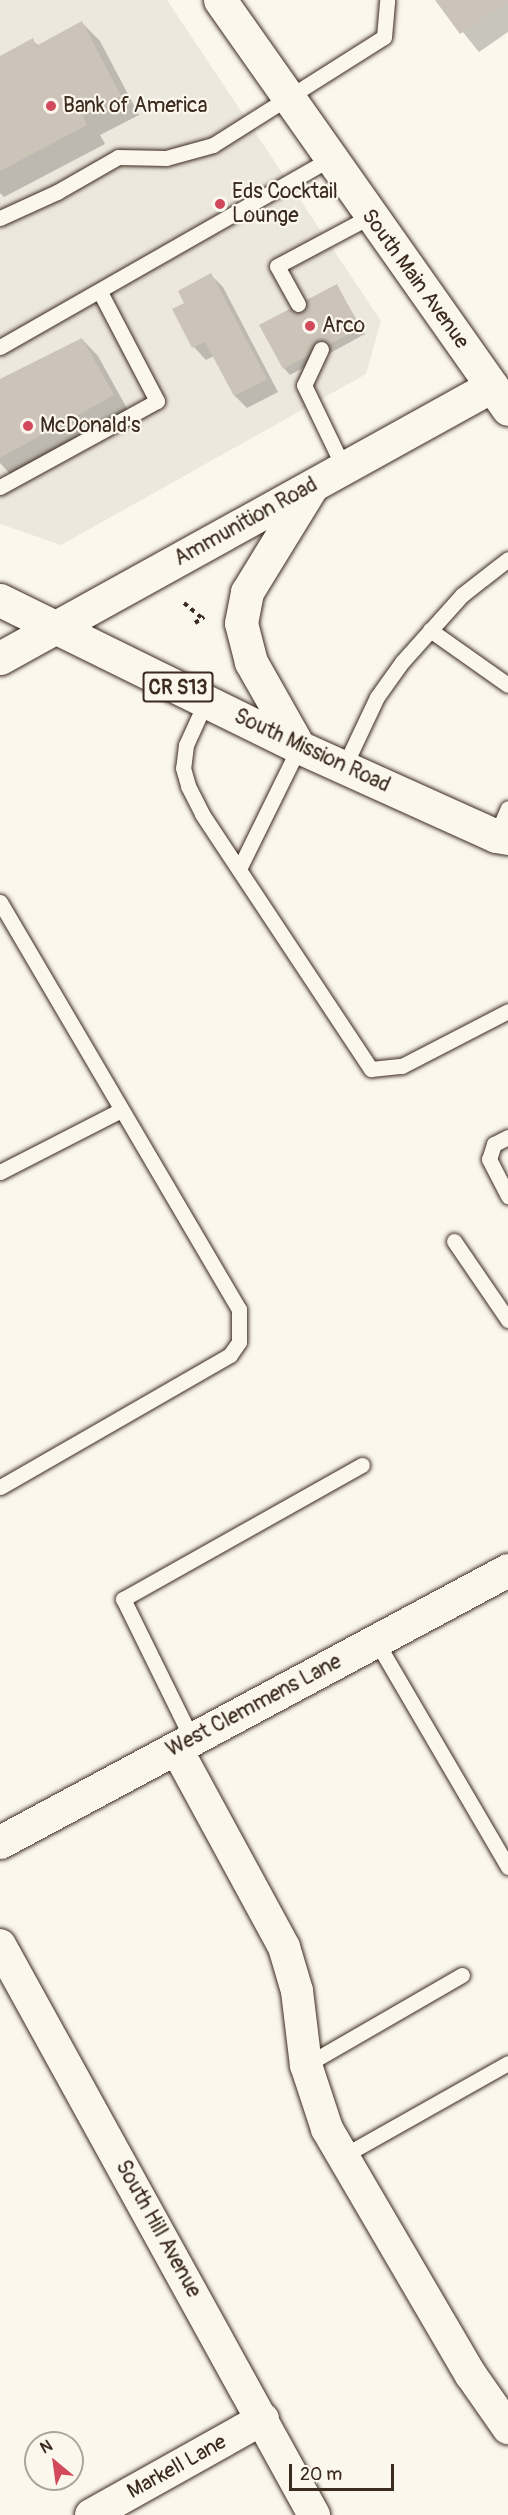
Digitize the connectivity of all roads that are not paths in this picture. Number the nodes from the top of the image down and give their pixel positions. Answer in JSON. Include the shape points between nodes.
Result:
{"nodes":[{"id":1,"x":220,"y":0,"type":"edge"},
{"id":2,"x":387,"y":0,"type":"edge"},
{"id":3,"x":287,"y":97,"type":"junction"},
{"id":4,"x":330,"y":159,"type":"junction"},
{"id":5,"x":371,"y":216,"type":"junction"},
{"id":6,"x":0,"y":218,"type":"edge"},
{"id":7,"x":100,"y":292,"type":"junction"},
{"id":8,"x":298,"y":304,"type":"dead end"},
{"id":9,"x":0,"y":347,"type":"edge"},
{"id":10,"x":321,"y":349,"type":"dead end"},
{"id":11,"x":500,"y":397,"type":"edge"},
{"id":12,"x":344,"y":468,"type":"junction"},
{"id":13,"x":312,"y":486,"type":"junction"},
{"id":14,"x":0,"y":487,"type":"edge"},
{"id":15,"x":508,"y":559,"type":"edge"},
{"id":16,"x":0,"y":600,"type":"edge"},
{"id":17,"x":56,"y":628,"type":"junction"},
{"id":18,"x":430,"y":630,"type":"junction"},
{"id":19,"x":0,"y":658,"type":"edge"},
{"id":20,"x":508,"y":685,"type":"edge"},
{"id":21,"x":206,"y":701,"type":"junction"},
{"id":22,"x":299,"y":747,"type":"junction"},
{"id":23,"x":344,"y":767,"type":"junction"},
{"id":24,"x":505,"y":833,"type":"edge"},
{"id":25,"x":239,"y":869,"type":"junction"},
{"id":26,"x":0,"y":902,"type":"edge"},
{"id":27,"x":508,"y":1011,"type":"edge"},
{"id":28,"x":120,"y":1110,"type":"junction"},
{"id":29,"x":501,"y":1141,"type":"edge"},
{"id":30,"x":0,"y":1172,"type":"edge"},
{"id":31,"x":508,"y":1196,"type":"edge"},
{"id":32,"x":454,"y":1241,"type":"dead end"},
{"id":33,"x":508,"y":1320,"type":"edge"},
{"id":34,"x":362,"y":1465,"type":"dead end"},
{"id":35,"x":0,"y":1487,"type":"edge"},
{"id":36,"x":508,"y":1570,"type":"edge"},
{"id":37,"x":376,"y":1641,"type":"junction"},
{"id":38,"x":184,"y":1743,"type":"junction"},
{"id":39,"x":0,"y":1842,"type":"edge"},
{"id":40,"x":508,"y":1867,"type":"edge"},
{"id":41,"x":0,"y":1945,"type":"edge"},
{"id":42,"x":462,"y":1975,"type":"dead end"},
{"id":43,"x":508,"y":2062,"type":"edge"},
{"id":44,"x":306,"y":2065,"type":"junction"},
{"id":45,"x":343,"y":2156,"type":"junction"},
{"id":46,"x":263,"y":2419,"type":"junction"},
{"id":47,"x":508,"y":2428,"type":"edge"},
{"id":48,"x":91,"y":2515,"type":"edge"},
{"id":49,"x":314,"y":2515,"type":"edge"}],
"edges":[{"from":1,"to":3,"type":"main road","name":"South Main Avenue"},
{"from":2,"to":3,"type":"lane","via":[[384,37]]},
{"from":3,"to":4,"type":"main road","name":"South Main Avenue"},
{"from":3,"to":6,"type":"lane","via":[[213,144],[166,158],[118,157],[57,192]]},
{"from":4,"to":5,"type":"main road","name":"South Main Avenue"},
{"from":4,"to":7,"type":"lane"},
{"from":5,"to":8,"type":"lane","via":[[277,266]]},
{"from":5,"to":11,"type":"main road","name":"South Main Avenue"},
{"from":7,"to":9,"type":"lane"},
{"from":7,"to":14,"type":"lane","via":[[157,401]]},
{"from":10,"to":12,"type":"lane","via":[[304,386]]},
{"from":11,"to":12,"type":"main road","name":"Ammunition Road"},
{"from":12,"to":13,"type":"main road","name":"Ammunition Road"},
{"from":13,"to":17,"type":"main road","name":"Ammunition Road"},
{"from":13,"to":22,"type":"main road","via":[[247,592],[241,623],[251,662]]},
{"from":15,"to":18,"type":"lane","via":[[462,595]]},
{"from":16,"to":17,"type":"main road","name":"South Mission Road","number":"CR S13"},
{"from":17,"to":19,"type":"main road","name":"Ammunition Road"},
{"from":17,"to":21,"type":"main road","name":"South Mission Road","number":"CR S13"},
{"from":18,"to":20,"type":"lane"},
{"from":18,"to":23,"type":"lane","via":[[377,697]]},
{"from":21,"to":22,"type":"main road","name":"South Mission Road","number":"CR S13"},
{"from":21,"to":25,"type":"lane","via":[[186,745],[183,768],[202,814]]},
{"from":22,"to":23,"type":"main road","name":"South Mission Road","number":"CR S13"},
{"from":22,"to":25,"type":"lane"},
{"from":23,"to":24,"type":"main road","name":"South Mission Road","number":"CR S13"},
{"from":25,"to":27,"type":"lane","via":[[371,1069],[402,1066]]},
{"from":26,"to":28,"type":"lane"},
{"from":28,"to":30,"type":"lane"},
{"from":28,"to":35,"type":"lane","via":[[239,1309],[239,1342],[230,1355]]},
{"from":29,"to":31,"type":"lane","via":[[489,1159]]},
{"from":32,"to":33,"type":"lane"},
{"from":34,"to":38,"type":"lane","via":[[123,1599]]},
{"from":36,"to":37,"type":"main road","name":"West Clemmens Lane"},
{"from":37,"to":38,"type":"main road","name":"West Clemmens Lane"},
{"from":37,"to":40,"type":"lane"},
{"from":38,"to":39,"type":"main road","name":"West Clemmens Lane"},
{"from":38,"to":44,"type":"street","via":[[284,1947],[297,1991]]},
{"from":41,"to":46,"type":"street","name":"South Hill Avenue"},
{"from":42,"to":44,"type":"lane"},
{"from":43,"to":45,"type":"lane"},
{"from":44,"to":45,"type":"street","via":[[327,2129]]},
{"from":45,"to":47,"type":"street","via":[[471,2374]]},
{"from":46,"to":48,"type":"street","name":"Markell Lane"},
{"from":46,"to":49,"type":"street","name":"South Hill Avenue"}]}
